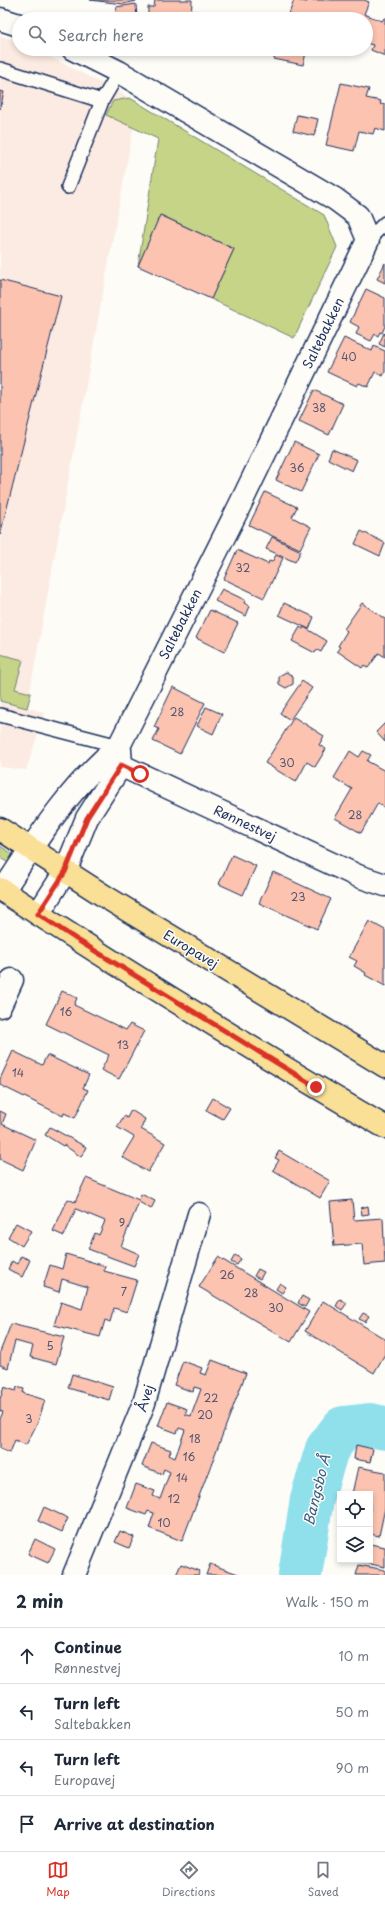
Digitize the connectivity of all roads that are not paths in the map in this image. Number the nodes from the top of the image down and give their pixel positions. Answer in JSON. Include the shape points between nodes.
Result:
{"nodes":[{"id":1,"x":0,"y":19,"type":"edge"},
{"id":2,"x":12,"y":23,"type":"edge"},
{"id":3,"x":87,"y":56,"type":"edge"},
{"id":4,"x":0,"y":69,"type":"edge"},
{"id":5,"x":119,"y":72,"type":"junction"},
{"id":6,"x":102,"y":102,"type":"junction"},
{"id":7,"x":68,"y":187,"type":"dead end"},
{"id":8,"x":385,"y":223,"type":"edge"},
{"id":9,"x":368,"y":240,"type":"junction"},
{"id":10,"x":0,"y":715,"type":"edge"},
{"id":11,"x":115,"y":756,"type":"junction"},
{"id":12,"x":0,"y":829,"type":"edge"},
{"id":13,"x":30,"y":850,"type":"junction"},
{"id":14,"x":65,"y":872,"type":"junction"},
{"id":15,"x":385,"y":885,"type":"edge"},
{"id":16,"x":2,"y":890,"type":"edge"},
{"id":17,"x":38,"y":914,"type":"junction"},
{"id":18,"x":12,"y":980,"type":"dead end"},
{"id":19,"x":0,"y":1006,"type":"edge"},
{"id":20,"x":385,"y":1066,"type":"edge"},
{"id":21,"x":385,"y":1127,"type":"edge"},
{"id":22,"x":199,"y":1214,"type":"dead end"},
{"id":23,"x":74,"y":1575,"type":"edge"}],
"edges":[{"from":1,"to":2,"type":"street"},
{"from":3,"to":5,"type":"street"},
{"from":4,"to":6,"type":"lane"},
{"from":5,"to":6,"type":"lane"},
{"from":5,"to":9,"type":"street","via":[[335,199],[358,216]]},
{"from":6,"to":7,"type":"lane"},
{"from":8,"to":9,"type":"lane"},
{"from":9,"to":11,"type":"street","name":"Saltebakken"},
{"from":10,"to":11,"type":"lane"},
{"from":11,"to":13,"type":"street","name":"Saltebakken","via":[[66,800]]},
{"from":11,"to":14,"type":"street","name":"Saltebakken"},
{"from":11,"to":15,"type":"street","name":"Rønnestvej","via":[[358,876]]},
{"from":12,"to":13,"type":"main road","name":"Europavej"},
{"from":13,"to":14,"type":"main road","name":"Europavej"},
{"from":13,"to":16,"type":"street","name":"Saltebakken"},
{"from":14,"to":17,"type":"street","name":"Saltebakken"},
{"from":14,"to":20,"type":"main road","name":"Europavej"},
{"from":16,"to":17,"type":"main road"},
{"from":17,"to":21,"type":"main road","via":[[302,1079]]},
{"from":18,"to":19,"type":"street"},
{"from":22,"to":23,"type":"street","name":"Åvej","via":[[144,1403]]}]}
